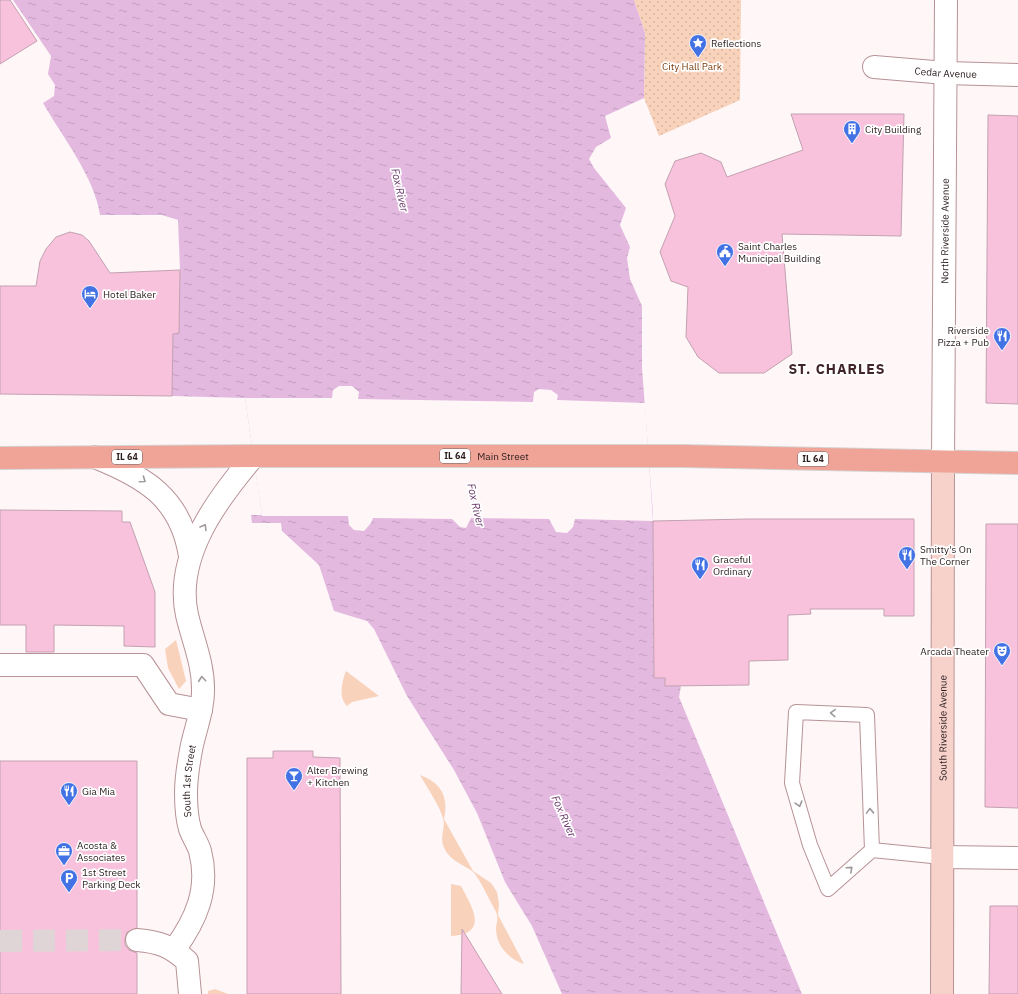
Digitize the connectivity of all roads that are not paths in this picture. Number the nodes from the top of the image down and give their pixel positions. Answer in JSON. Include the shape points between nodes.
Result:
{"nodes":[{"id":1,"x":946,"y":0,"type":"edge"},
{"id":2,"x":874,"y":67,"type":"dead end"},
{"id":3,"x":946,"y":73,"type":"junction"},
{"id":4,"x":1018,"y":74,"type":"edge"},
{"id":5,"x":254,"y":456,"type":"junction"},
{"id":6,"x":95,"y":457,"type":"junction"},
{"id":7,"x":0,"y":458,"type":"edge"},
{"id":8,"x":943,"y":462,"type":"junction"},
{"id":9,"x":1018,"y":463,"type":"edge"},
{"id":10,"x":190,"y":556,"type":"junction"},
{"id":11,"x":0,"y":665,"type":"edge"},
{"id":12,"x":201,"y":710,"type":"junction"},
{"id":13,"x":872,"y":850,"type":"junction"},
{"id":14,"x":942,"y":857,"type":"junction"},
{"id":15,"x":1018,"y":858,"type":"edge"},
{"id":16,"x":137,"y":940,"type":"tunnel mouth"},
{"id":17,"x":174,"y":950,"type":"junction"},
{"id":18,"x":190,"y":994,"type":"edge"},
{"id":19,"x":942,"y":994,"type":"edge"}],
"edges":[{"from":1,"to":3,"type":"street","name":"North Riverside Avenue"},
{"from":2,"to":3,"type":"street","name":"Cedar Avenue"},
{"from":3,"to":4,"type":"street","name":"Cedar Avenue"},
{"from":3,"to":8,"type":"street","name":"North Riverside Avenue"},
{"from":5,"to":6,"type":"main road","number":"IL 64"},
{"from":5,"to":8,"type":"main road","name":"Main Street","number":"IL 64","via":[[656,457]]},
{"from":10,"to":5,"type":"street","name":"South 1st Street","one_way":true,"via":[[211,515],[237,475]]},
{"from":6,"to":7,"type":"main road","number":"IL 64"},
{"from":6,"to":10,"type":"street","name":"South 1st Street","one_way":true,"via":[[144,480],[165,499],[187,538]]},
{"from":8,"to":9,"type":"main road","number":"IL 64"},
{"from":8,"to":14,"type":"street","name":"South Riverside Avenue"},
{"from":12,"to":10,"type":"street","name":"South 1st Street","one_way":true,"via":[[202,672],[187,614],[185,592]]},
{"from":11,"to":12,"type":"street","via":[[142,665],[169,704]]},
{"from":12,"to":17,"type":"street","name":"South 1st Street","via":[[190,759],[186,793],[190,828],[200,851],[204,875],[201,903],[188,930]]},
{"from":13,"to":13,"type":"lane","one_way":true,"via":[[866,715],[796,712],[792,783],[810,845],[828,889]]},
{"from":13,"to":14,"type":"lane"},
{"from":14,"to":15,"type":"street"},
{"from":14,"to":19,"type":"street","name":"South Riverside Avenue"},
{"from":16,"to":17,"type":"street","via":[[157,942]]},
{"from":17,"to":18,"type":"street","via":[[187,961]]}]}
